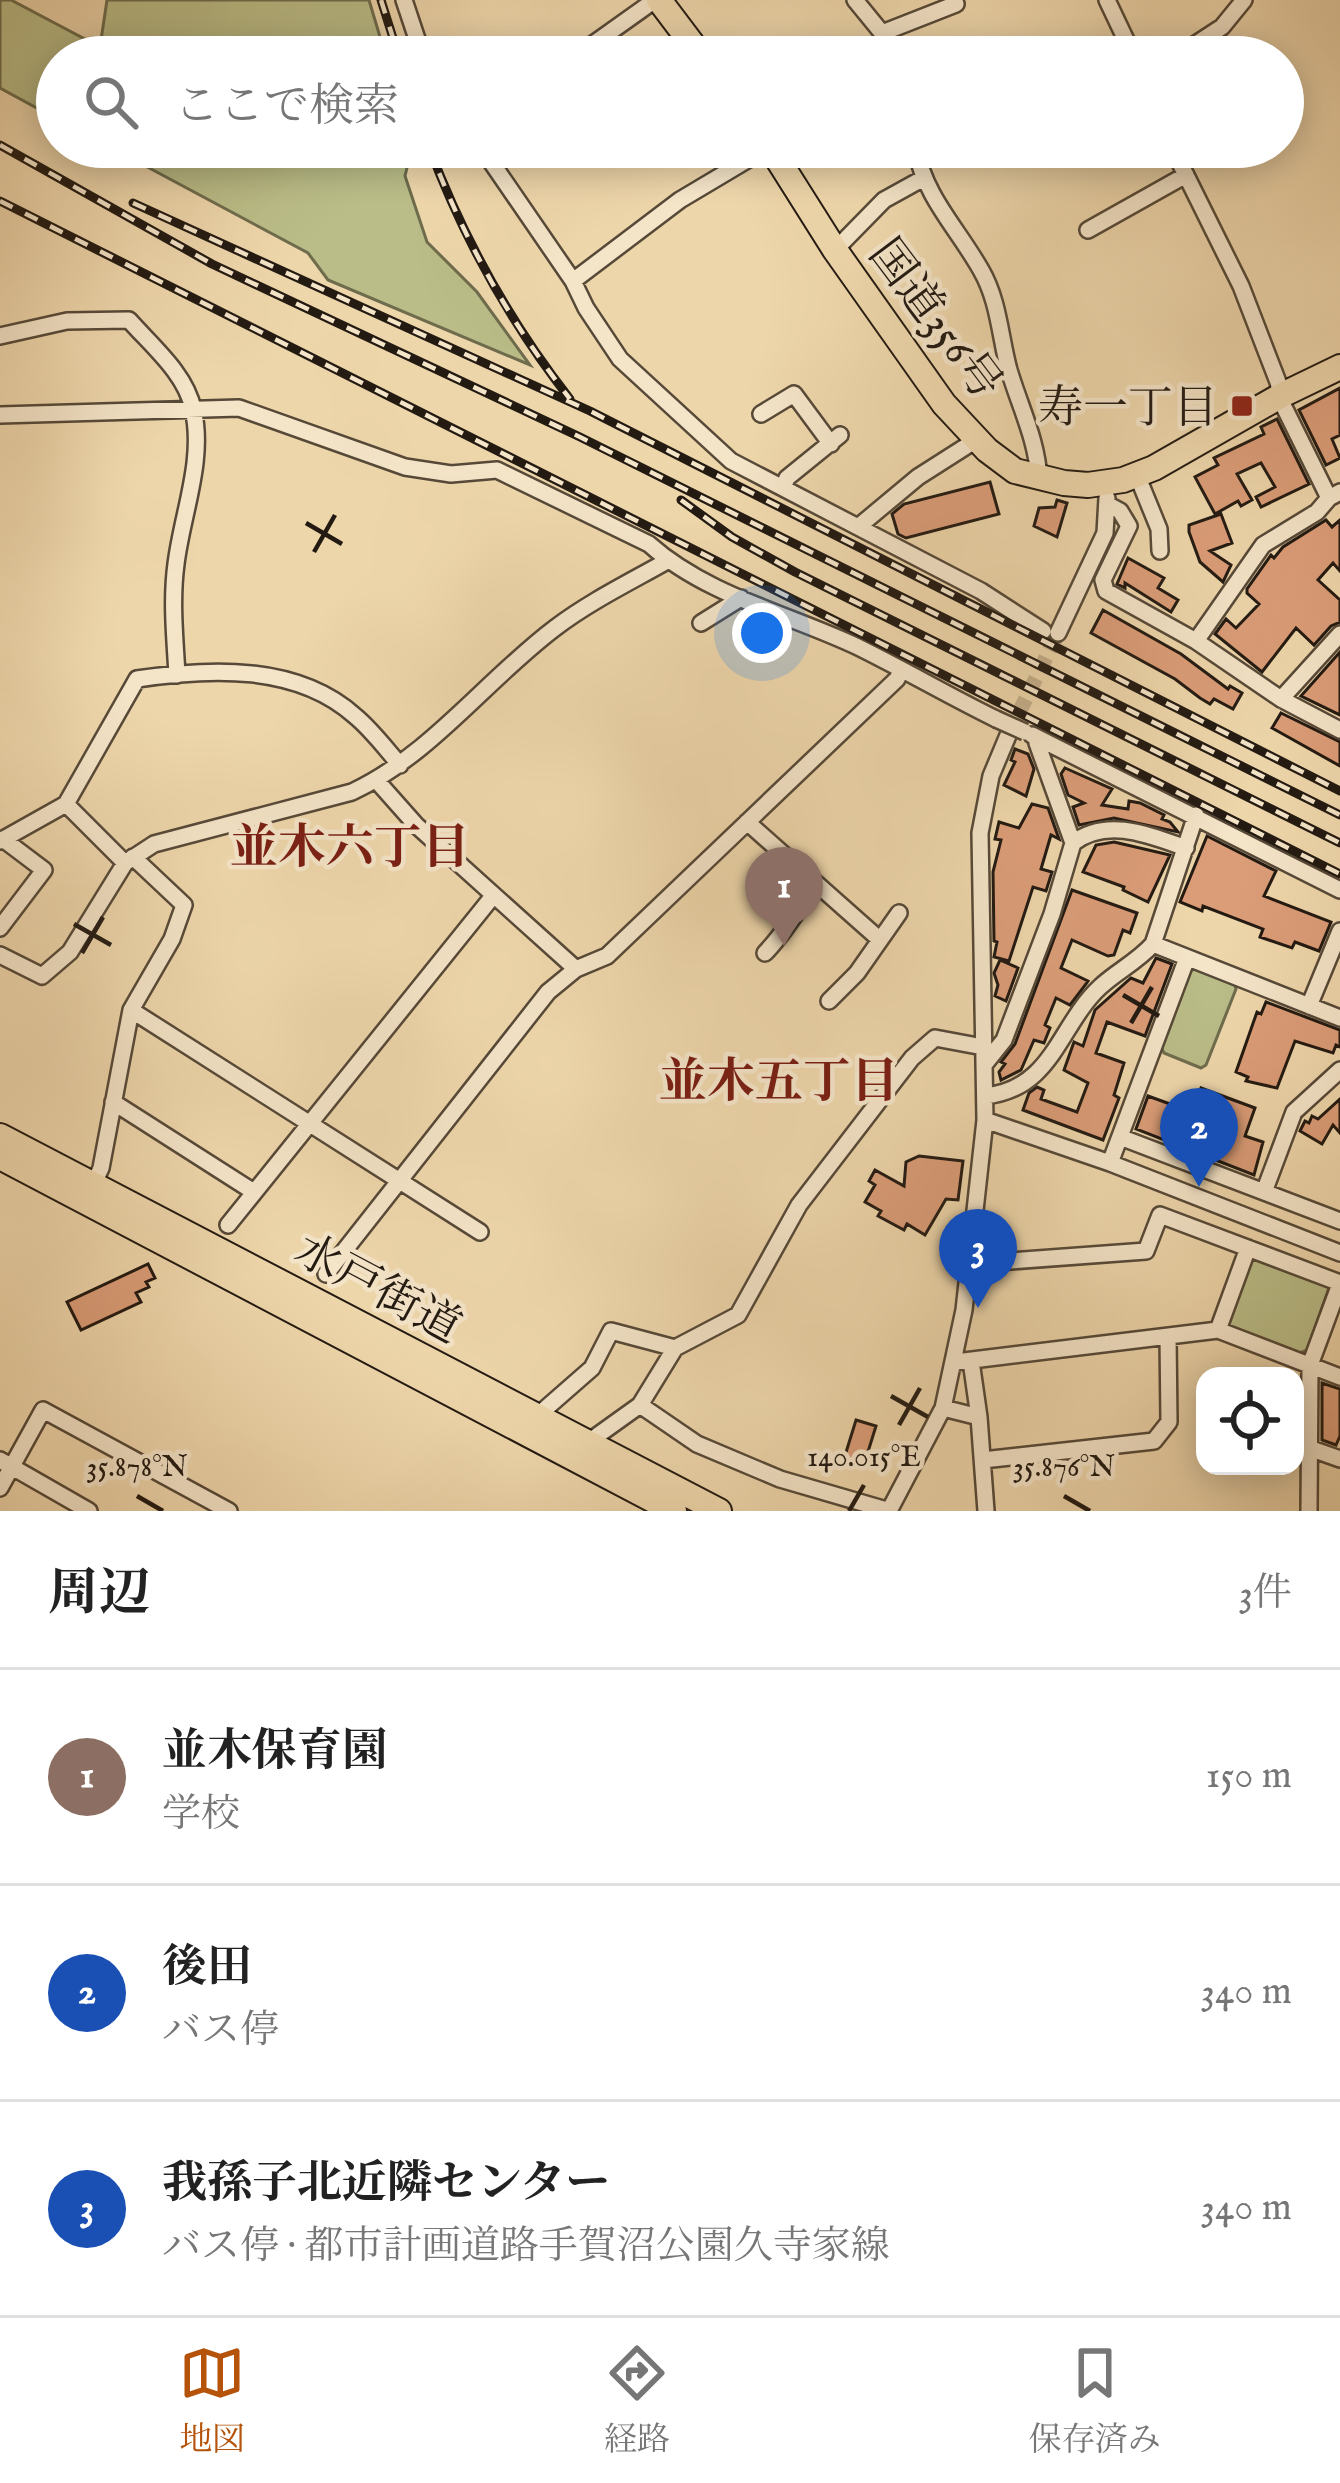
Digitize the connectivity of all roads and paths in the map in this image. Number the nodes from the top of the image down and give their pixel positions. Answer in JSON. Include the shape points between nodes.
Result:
{"nodes":[{"id":1,"x":404,"y":0,"type":"edge"},
{"id":2,"x":657,"y":0,"type":"edge"},
{"id":3,"x":855,"y":0,"type":"edge"},
{"id":4,"x":1107,"y":0,"type":"edge"},
{"id":5,"x":1244,"y":0,"type":"edge"},
{"id":6,"x":956,"y":4,"type":"dead end"},
{"id":7,"x":882,"y":33,"type":"junction"},
{"id":8,"x":416,"y":36,"type":"edge"},
{"id":9,"x":605,"y":36,"type":"edge"},
{"id":10,"x":685,"y":36,"type":"edge"},
{"id":11,"x":883,"y":36,"type":"edge"},
{"id":12,"x":1124,"y":36,"type":"edge"},
{"id":13,"x":1208,"y":36,"type":"edge"},
{"id":14,"x":496,"y":168,"type":"edge"},
{"id":15,"x":734,"y":168,"type":"edge"},
{"id":16,"x":783,"y":168,"type":"edge"},
{"id":17,"x":920,"y":168,"type":"edge"},
{"id":18,"x":1182,"y":168,"type":"edge"},
{"id":19,"x":1186,"y":175,"type":"junction"},
{"id":20,"x":922,"y":179,"type":"junction"},
{"id":21,"x":1088,"y":230,"type":"dead end"},
{"id":22,"x":835,"y":250,"type":"junction"},
{"id":23,"x":573,"y":280,"type":"junction"},
{"id":24,"x":0,"y":336,"type":"edge"},
{"id":25,"x":1340,"y":367,"type":"edge"},
{"id":26,"x":1282,"y":394,"type":"junction"},
{"id":27,"x":194,"y":410,"type":"junction"},
{"id":28,"x":761,"y":414,"type":"dead end"},
{"id":29,"x":0,"y":415,"type":"edge"},
{"id":30,"x":976,"y":440,"type":"junction"},
{"id":31,"x":1138,"y":475,"type":"junction"},
{"id":32,"x":1039,"y":479,"type":"junction"},
{"id":33,"x":783,"y":488,"type":"junction"},
{"id":34,"x":1107,"y":494,"type":"junction"},
{"id":35,"x":1334,"y":495,"type":"edge"},
{"id":36,"x":858,"y":526,"type":"junction"},
{"id":37,"x":1160,"y":551,"type":"dead end"},
{"id":38,"x":667,"y":561,"type":"junction"},
{"id":39,"x":741,"y":598,"type":"junction"},
{"id":40,"x":701,"y":623,"type":"dead end"},
{"id":41,"x":1340,"y":634,"type":"edge"},
{"id":42,"x":1196,"y":641,"type":"junction"},
{"id":43,"x":901,"y":670,"type":"junction"},
{"id":44,"x":177,"y":675,"type":"junction"},
{"id":45,"x":1281,"y":699,"type":"junction"},
{"id":46,"x":1340,"y":730,"type":"edge"},
{"id":47,"x":1024,"y":734,"type":"junction"},
{"id":48,"x":400,"y":765,"type":"junction"},
{"id":49,"x":376,"y":781,"type":"junction"},
{"id":50,"x":66,"y":804,"type":"junction"},
{"id":51,"x":1196,"y":815,"type":"junction"},
{"id":52,"x":747,"y":822,"type":"junction"},
{"id":53,"x":1,"y":840,"type":"edge"},
{"id":54,"x":1073,"y":843,"type":"junction"},
{"id":55,"x":1186,"y":848,"type":"junction"},
{"id":56,"x":129,"y":860,"type":"junction"},
{"id":57,"x":818,"y":886,"type":"junction"},
{"id":58,"x":1340,"y":890,"type":"edge"},
{"id":59,"x":493,"y":896,"type":"junction"},
{"id":60,"x":899,"y":913,"type":"dead end"},
{"id":61,"x":0,"y":928,"type":"edge"},
{"id":62,"x":1340,"y":931,"type":"edge"},
{"id":63,"x":879,"y":939,"type":"junction"},
{"id":64,"x":1153,"y":944,"type":"junction"},
{"id":65,"x":765,"y":953,"type":"dead end"},
{"id":66,"x":0,"y":955,"type":"edge"},
{"id":67,"x":1187,"y":958,"type":"junction"},
{"id":68,"x":576,"y":969,"type":"junction"},
{"id":69,"x":830,"y":1001,"type":"dead end"},
{"id":70,"x":1310,"y":1006,"type":"junction"},
{"id":71,"x":130,"y":1010,"type":"junction"},
{"id":72,"x":1340,"y":1018,"type":"edge"},
{"id":73,"x":982,"y":1047,"type":"junction"},
{"id":74,"x":984,"y":1065,"type":"junction"},
{"id":75,"x":1340,"y":1070,"type":"edge"},
{"id":76,"x":985,"y":1096,"type":"junction"},
{"id":77,"x":113,"y":1102,"type":"junction"},
{"id":78,"x":985,"y":1120,"type":"junction"},
{"id":79,"x":308,"y":1125,"type":"junction"},
{"id":80,"x":0,"y":1136,"type":"edge"},
{"id":81,"x":1120,"y":1137,"type":"junction"},
{"id":82,"x":0,"y":1156,"type":"edge"},
{"id":83,"x":1110,"y":1163,"type":"junction"},
{"id":84,"x":398,"y":1183,"type":"junction"},
{"id":85,"x":254,"y":1192,"type":"junction"},
{"id":86,"x":1264,"y":1192,"type":"junction"},
{"id":87,"x":89,"y":1193,"type":"junction"},
{"id":88,"x":1340,"y":1221,"type":"edge"},
{"id":89,"x":228,"y":1225,"type":"dead end"},
{"id":90,"x":480,"y":1232,"type":"dead end"},
{"id":91,"x":1248,"y":1248,"type":"junction"},
{"id":92,"x":1340,"y":1253,"type":"edge"},
{"id":93,"x":970,"y":1264,"type":"junction"},
{"id":94,"x":326,"y":1274,"type":"dead end"},
{"id":95,"x":1340,"y":1284,"type":"edge"},
{"id":96,"x":1218,"y":1330,"type":"junction"},
{"id":97,"x":1168,"y":1336,"type":"junction"},
{"id":98,"x":675,"y":1348,"type":"junction"},
{"id":99,"x":963,"y":1362,"type":"junction"},
{"id":100,"x":1310,"y":1366,"type":"junction"},
{"id":101,"x":1340,"y":1377,"type":"edge"},
{"id":102,"x":640,"y":1405,"type":"junction"},
{"id":103,"x":944,"y":1408,"type":"junction"},
{"id":104,"x":536,"y":1417,"type":"junction"},
{"id":105,"x":979,"y":1417,"type":"junction"},
{"id":106,"x":587,"y":1444,"type":"junction"},
{"id":107,"x":1309,"y":1448,"type":"junction"},
{"id":108,"x":1340,"y":1459,"type":"edge"},
{"id":109,"x":983,"y":1460,"type":"junction"},
{"id":110,"x":6,"y":1464,"type":"edge"},
{"id":111,"x":0,"y":1488,"type":"edge"},
{"id":112,"x":89,"y":1511,"type":"edge"},
{"id":113,"x":229,"y":1511,"type":"edge"},
{"id":114,"x":674,"y":1511,"type":"edge"},
{"id":115,"x":719,"y":1511,"type":"edge"},
{"id":116,"x":890,"y":1511,"type":"edge"},
{"id":117,"x":986,"y":1511,"type":"edge"},
{"id":118,"x":1310,"y":1511,"type":"edge"}],
"edges":[{"from":1,"to":8,"type":"street"},
{"from":2,"to":9,"type":"street"},
{"from":2,"to":10,"type":"highway"},
{"from":3,"to":7,"type":"street"},
{"from":4,"to":12,"type":"street"},
{"from":5,"to":13,"type":"street"},
{"from":6,"to":7,"type":"street"},
{"from":7,"to":11,"type":"street"},
{"from":14,"to":23,"type":"street"},
{"from":15,"to":23,"type":"street"},
{"from":16,"to":22,"type":"highway","name":"国道356号"},
{"from":17,"to":20,"type":"street"},
{"from":18,"to":19,"type":"street"},
{"from":19,"to":21,"type":"street"},
{"from":19,"to":26,"type":"street"},
{"from":20,"to":22,"type":"street","via":[[884,200]]},
{"from":20,"to":32,"type":"street","via":[[984,275]]},
{"from":22,"to":30,"type":"highway","name":"国道356号"},
{"from":23,"to":33,"type":"street","via":[[620,359],[712,446]]},
{"from":24,"to":27,"type":"street","via":[[67,321],[129,320],[184,384]]},
{"from":25,"to":26,"type":"highway","name":"国道356号"},
{"from":26,"to":31,"type":"highway","name":"国道356号"},
{"from":26,"to":35,"type":"street"},
{"from":27,"to":29,"type":"street"},
{"from":27,"to":38,"type":"street","via":[[239,408],[405,467],[497,470],[649,544]]},
{"from":27,"to":44,"type":"street","via":[[192,483],[175,569]]},
{"from":28,"to":33,"type":"street","via":[[794,394],[835,440]]},
{"from":30,"to":32,"type":"highway","name":"国道356号"},
{"from":30,"to":36,"type":"street"},
{"from":31,"to":34,"type":"highway","name":"国道356号"},
{"from":31,"to":37,"type":"street"},
{"from":32,"to":34,"type":"highway","name":"国道356号"},
{"from":33,"to":36,"type":"street"},
{"from":34,"to":36,"type":"street","via":[[1105,533],[1051,632]]},
{"from":34,"to":42,"type":"street","via":[[1129,526],[1103,580],[1106,591]]},
{"from":35,"to":42,"type":"street","via":[[1263,545]]},
{"from":38,"to":39,"type":"street"},
{"from":38,"to":48,"type":"street","via":[[555,628]]},
{"from":39,"to":40,"type":"street"},
{"from":39,"to":43,"type":"street"},
{"from":41,"to":45,"type":"street"},
{"from":42,"to":45,"type":"street"},
{"from":43,"to":47,"type":"street","bridge":true},
{"from":43,"to":52,"type":"street"},
{"from":44,"to":48,"type":"street","via":[[293,680],[358,718]]},
{"from":44,"to":50,"type":"street","via":[[137,679]]},
{"from":45,"to":46,"type":"street"},
{"from":47,"to":51,"type":"street"},
{"from":47,"to":54,"type":"street","via":[[1036,743]]},
{"from":47,"to":73,"type":"street","via":[[991,776],[980,833]]},
{"from":48,"to":49,"type":"street"},
{"from":49,"to":56,"type":"street","via":[[154,844]]},
{"from":49,"to":59,"type":"street"},
{"from":50,"to":53,"type":"street"},
{"from":50,"to":56,"type":"street"},
{"from":51,"to":55,"type":"street"},
{"from":51,"to":58,"type":"street"},
{"from":52,"to":57,"type":"street"},
{"from":52,"to":68,"type":"street","via":[[607,956]]},
{"from":53,"to":61,"type":"street","via":[[44,870]]},
{"from":54,"to":55,"type":"street","via":[[1108,830]]},
{"from":54,"to":74,"type":"street","via":[[1004,1040]]},
{"from":55,"to":64,"type":"street"},
{"from":56,"to":66,"type":"street","via":[[70,952],[42,976]]},
{"from":56,"to":71,"type":"street","via":[[184,905]]},
{"from":57,"to":63,"type":"street"},
{"from":57,"to":65,"type":"street"},
{"from":59,"to":68,"type":"street"},
{"from":59,"to":79,"type":"street"},
{"from":60,"to":63,"type":"street"},
{"from":62,"to":70,"type":"street"},
{"from":63,"to":69,"type":"street"},
{"from":64,"to":67,"type":"street"},
{"from":64,"to":76,"type":"street","via":[[1091,997],[1039,1071],[1008,1094]]},
{"from":67,"to":70,"type":"street"},
{"from":67,"to":81,"type":"street"},
{"from":68,"to":84,"type":"street","via":[[548,992]]},
{"from":70,"to":72,"type":"street"},
{"from":71,"to":77,"type":"street"},
{"from":71,"to":79,"type":"street"},
{"from":73,"to":74,"type":"street"},
{"from":73,"to":98,"type":"street","via":[[935,1038],[912,1058],[799,1205],[738,1315]]},
{"from":74,"to":76,"type":"street"},
{"from":75,"to":86,"type":"street","via":[[1294,1112]]},
{"from":76,"to":78,"type":"street"},
{"from":77,"to":85,"type":"street"},
{"from":77,"to":87,"type":"street"},
{"from":78,"to":83,"type":"street"},
{"from":78,"to":93,"type":"street"},
{"from":79,"to":84,"type":"street"},
{"from":79,"to":85,"type":"street"},
{"from":80,"to":87,"type":"highway","name":"水戸街道"},
{"from":81,"to":83,"type":"street"},
{"from":81,"to":86,"type":"street"},
{"from":82,"to":87,"type":"highway","name":"水戸街道"},
{"from":83,"to":92,"type":"street"},
{"from":84,"to":90,"type":"street"},
{"from":84,"to":94,"type":"street"},
{"from":85,"to":89,"type":"street"},
{"from":86,"to":88,"type":"street"},
{"from":87,"to":104,"type":"highway","name":"水戸街道"},
{"from":87,"to":114,"type":"highway","name":"水戸街道"},
{"from":91,"to":93,"type":"street","via":[[1160,1215],[1146,1251]]},
{"from":91,"to":95,"type":"street"},
{"from":91,"to":96,"type":"street"},
{"from":93,"to":99,"type":"street"},
{"from":95,"to":100,"type":"street"},
{"from":96,"to":97,"type":"street"},
{"from":96,"to":100,"type":"street"},
{"from":97,"to":99,"type":"street"},
{"from":97,"to":109,"type":"street","via":[[1169,1422],[1154,1442]]},
{"from":98,"to":102,"type":"street"},
{"from":98,"to":104,"type":"street","via":[[611,1331],[592,1368]]},
{"from":99,"to":103,"type":"street"},
{"from":99,"to":105,"type":"street"},
{"from":100,"to":101,"type":"street"},
{"from":100,"to":107,"type":"street"},
{"from":102,"to":106,"type":"street"},
{"from":102,"to":116,"type":"street","via":[[697,1444],[779,1479]]},
{"from":103,"to":105,"type":"street"},
{"from":103,"to":116,"type":"street"},
{"from":104,"to":106,"type":"highway","name":"水戸街道"},
{"from":105,"to":109,"type":"street"},
{"from":106,"to":115,"type":"highway","name":"水戸街道"},
{"from":107,"to":108,"type":"street"},
{"from":107,"to":118,"type":"street"},
{"from":109,"to":117,"type":"street"},
{"from":110,"to":111,"type":"street"},
{"from":110,"to":112,"type":"street"},
{"from":110,"to":113,"type":"street","via":[[44,1410]]}]}
